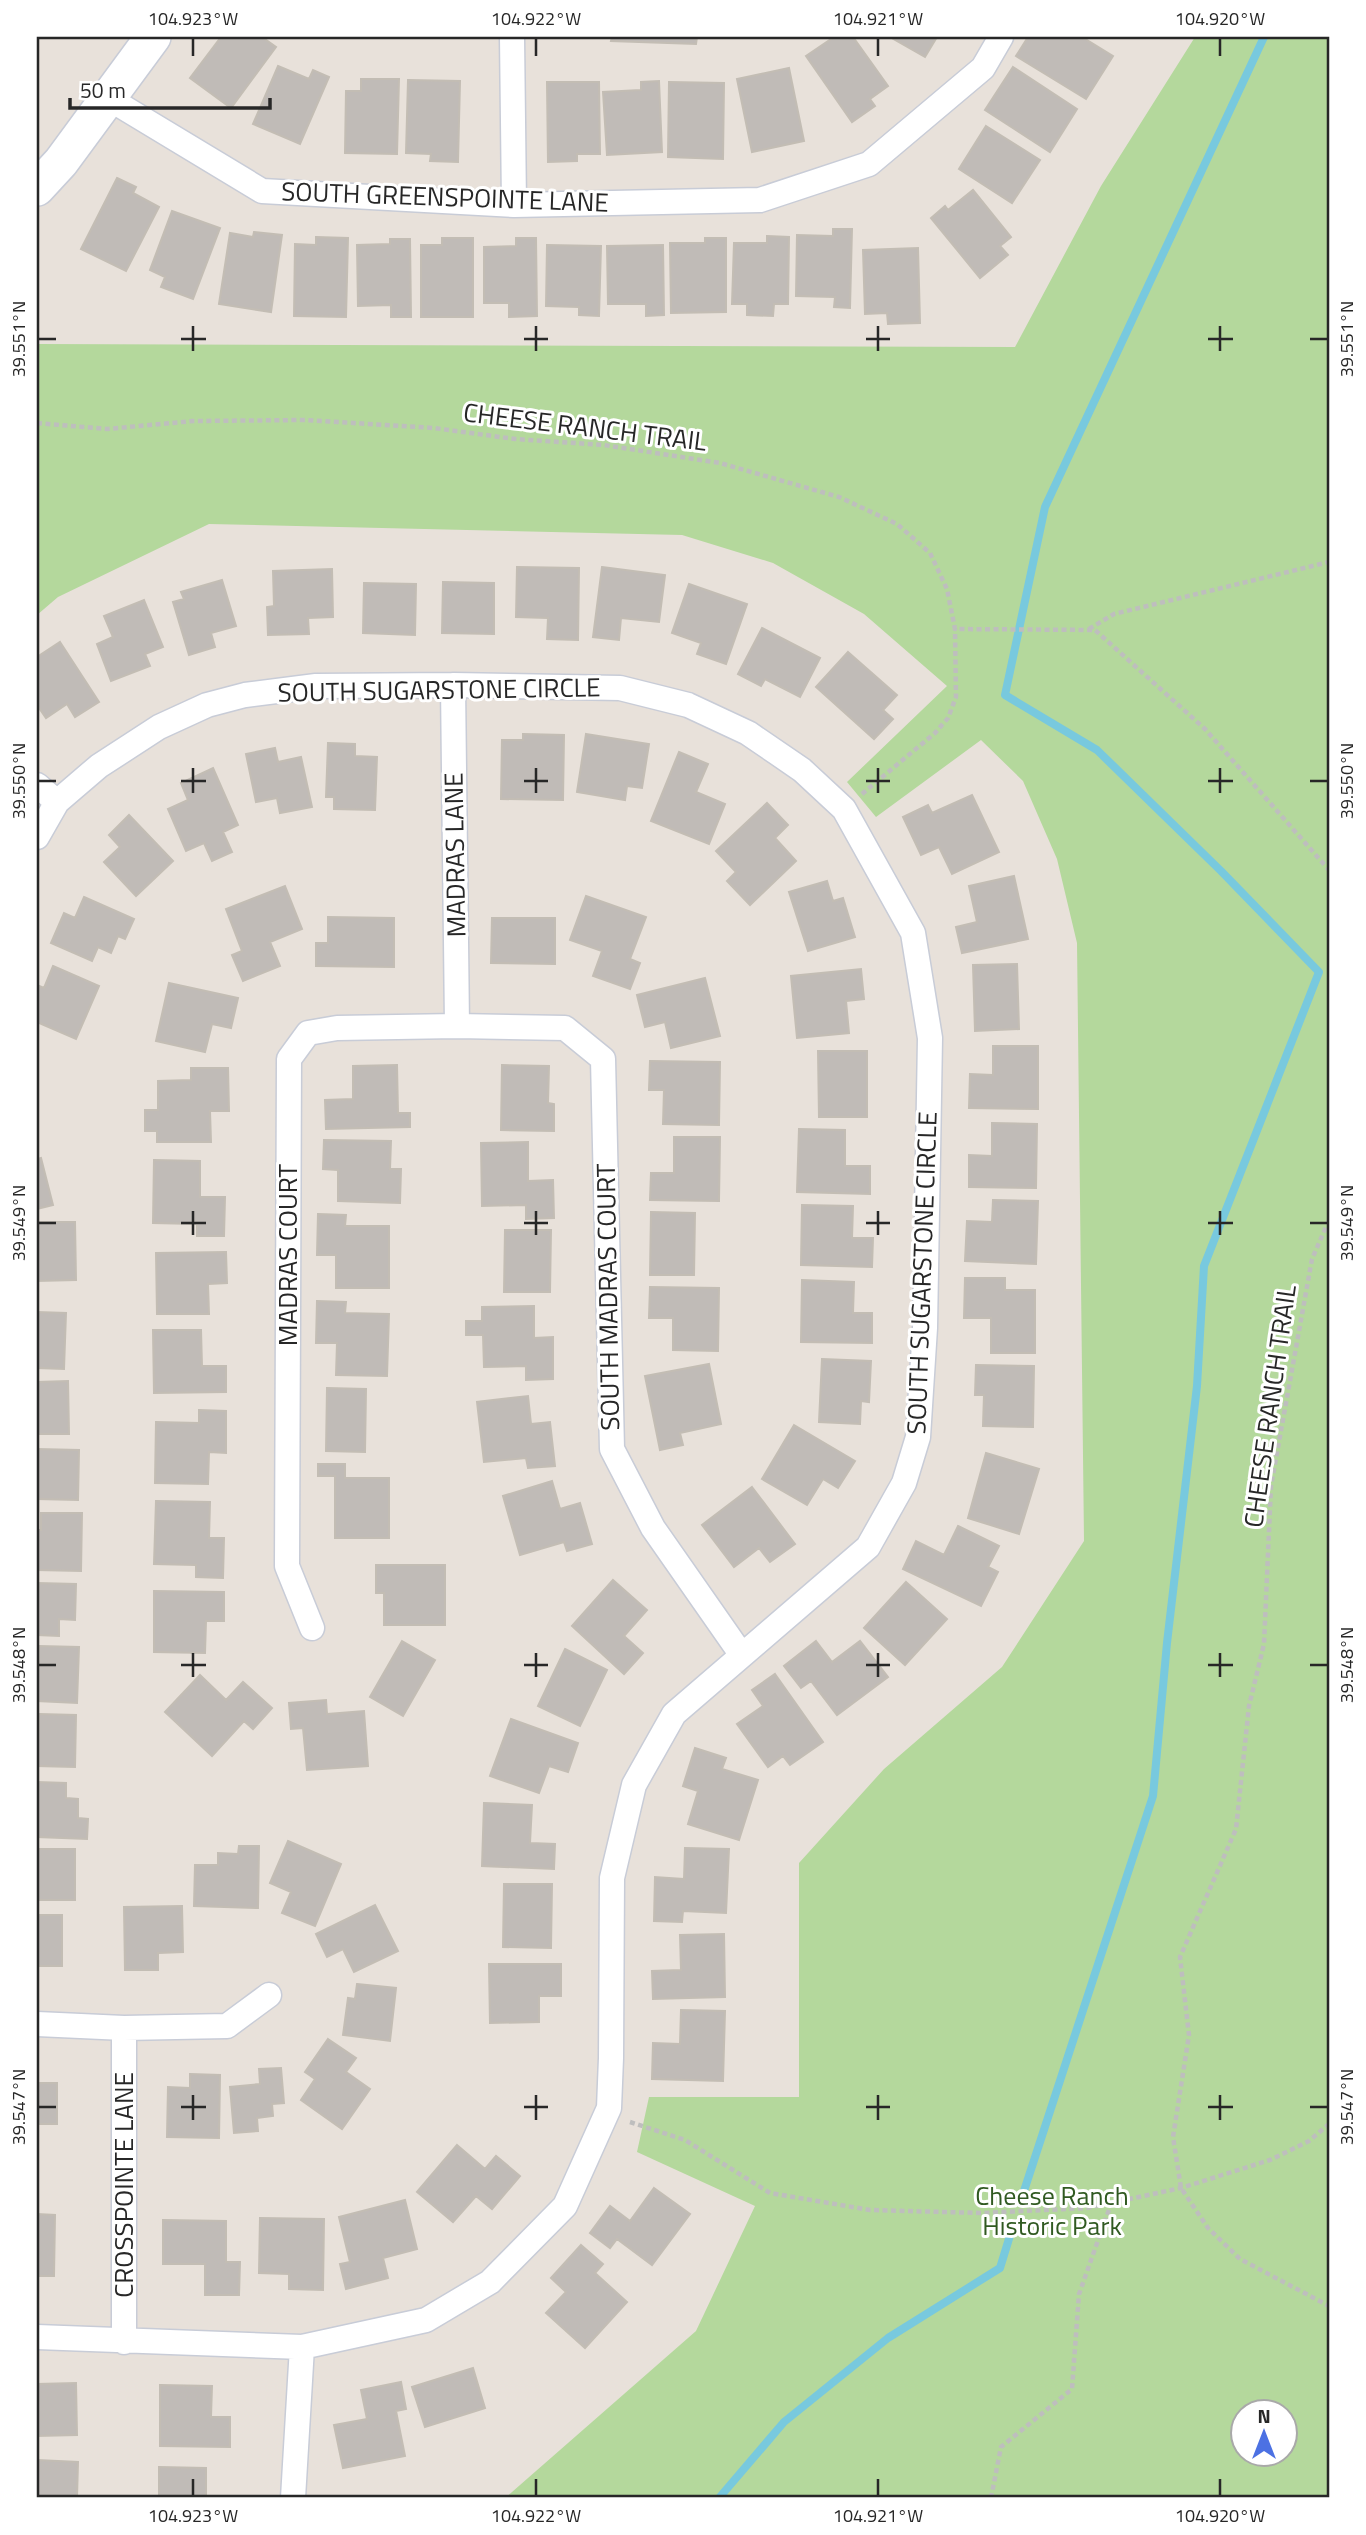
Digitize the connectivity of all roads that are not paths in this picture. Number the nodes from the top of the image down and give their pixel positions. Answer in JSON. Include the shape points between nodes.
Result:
{"nodes":[{"id":1,"x":153,"y":37,"type":"edge"},
{"id":2,"x":512,"y":37,"type":"edge"},
{"id":3,"x":1001,"y":37,"type":"edge"},
{"id":4,"x":108,"y":98,"type":"junction"},
{"id":5,"x":37,"y":188,"type":"edge"},
{"id":6,"x":514,"y":205,"type":"junction"},
{"id":7,"x":453,"y":685,"type":"junction"},
{"id":8,"x":37,"y":785,"type":"edge"},
{"id":9,"x":57,"y":802,"type":"junction"},
{"id":10,"x":37,"y":837,"type":"edge"},
{"id":11,"x":457,"y":1026,"type":"junction"},
{"id":12,"x":312,"y":1628,"type":"dead end"},
{"id":13,"x":741,"y":1654,"type":"junction"},
{"id":14,"x":269,"y":1996,"type":"dead end"},
{"id":15,"x":37,"y":2024,"type":"edge"},
{"id":16,"x":124,"y":2028,"type":"junction"},
{"id":17,"x":37,"y":2337,"type":"edge"},
{"id":18,"x":124,"y":2342,"type":"junction"},
{"id":19,"x":302,"y":2347,"type":"junction"},
{"id":20,"x":293,"y":2498,"type":"edge"}],
"edges":[{"from":1,"to":4,"type":"street"},
{"from":2,"to":6,"type":"street"},
{"from":3,"to":6,"type":"street","name":"SOUTH GREENSPOINTE LANE","via":[[983,68],[869,164],[760,200]]},
{"from":4,"to":5,"type":"street"},
{"from":4,"to":6,"type":"street","name":"SOUTH GREENSPOINTE LANE","via":[[262,191]]},
{"from":7,"to":9,"type":"street","name":"SOUTH SUGARSTONE CIRCLE","via":[[316,686],[208,705],[159,727],[99,766]]},
{"from":7,"to":11,"type":"street","name":"MADRAS LANE"},
{"from":7,"to":13,"type":"street","name":"SOUTH SUGARSTONE CIRCLE","via":[[620,688],[688,705],[748,733],[802,770],[844,809],[913,933],[930,1038],[925,1328],[918,1437],[904,1483],[868,1547]]},
{"from":8,"to":9,"type":"street"},
{"from":9,"to":10,"type":"street","name":"SOUTH SUGARSTONE CIRCLE"},
{"from":11,"to":12,"type":"street","name":"MADRAS COURT","via":[[337,1028],[309,1033],[289,1059],[287,1566]]},
{"from":11,"to":13,"type":"street","name":"SOUTH MADRAS COURT","via":[[565,1028],[603,1059],[612,1449],[653,1528]]},
{"from":13,"to":19,"type":"street","name":"SOUTH SUGARSTONE CIRCLE","via":[[674,1714],[634,1785],[612,1878],[609,2108],[565,2206],[490,2283],[426,2320]]},
{"from":14,"to":16,"type":"street","via":[[227,2026]]},
{"from":15,"to":16,"type":"street"},
{"from":16,"to":18,"type":"street","name":"CROSSPOINTE LANE"},
{"from":17,"to":18,"type":"street","name":"SOUTH SUGARSTONE CIRCLE"},
{"from":18,"to":19,"type":"street","name":"SOUTH SUGARSTONE CIRCLE"},
{"from":19,"to":20,"type":"street"}]}
